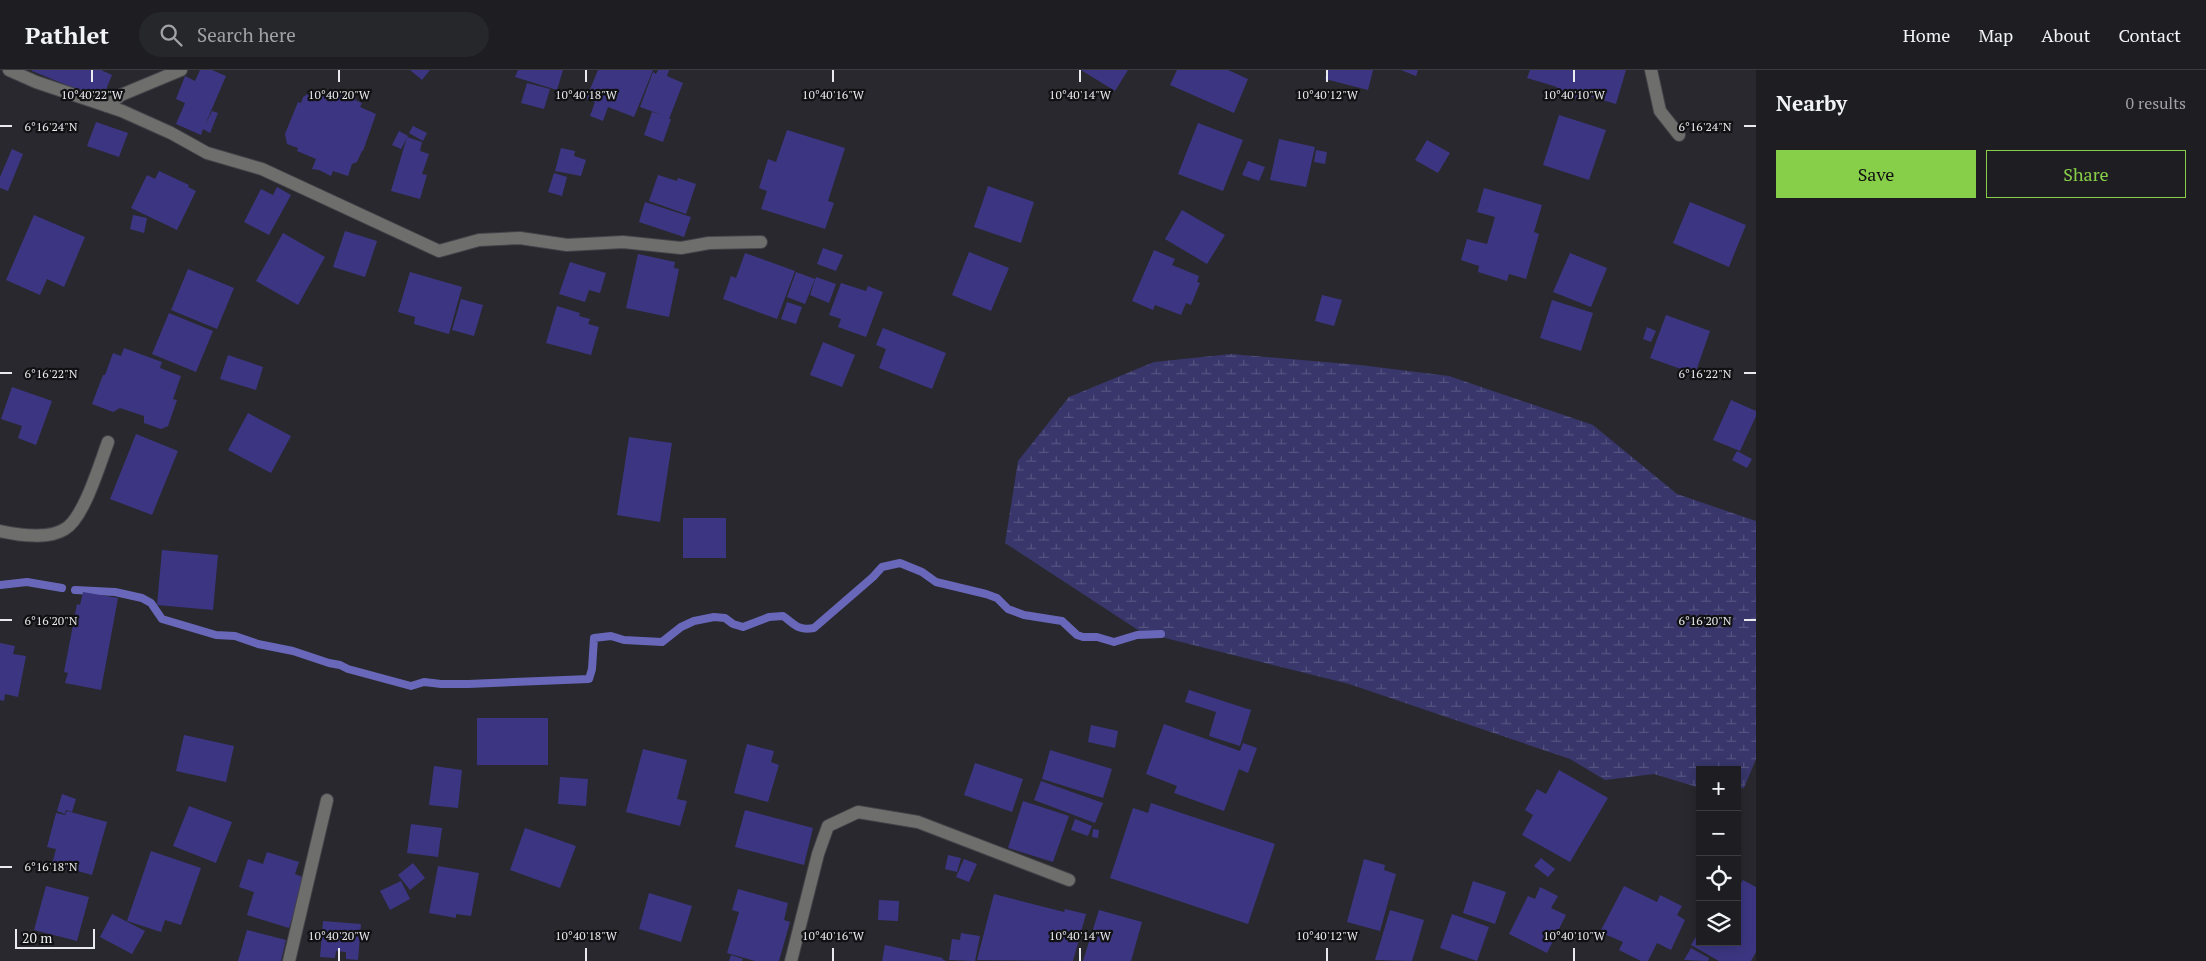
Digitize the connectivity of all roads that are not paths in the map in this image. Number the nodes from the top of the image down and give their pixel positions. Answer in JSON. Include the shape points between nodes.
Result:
{"nodes":[{"id":1,"x":9,"y":70,"type":"edge"},
{"id":2,"x":182,"y":70,"type":"edge"},
{"id":3,"x":1651,"y":70,"type":"edge"},
{"id":4,"x":107,"y":106,"type":"junction"},
{"id":5,"x":1679,"y":134,"type":"dead end"},
{"id":6,"x":761,"y":242,"type":"dead end"},
{"id":7,"x":108,"y":442,"type":"dead end"},
{"id":8,"x":0,"y":531,"type":"edge"},
{"id":9,"x":327,"y":800,"type":"dead end"},
{"id":10,"x":1068,"y":880,"type":"dead end"},
{"id":11,"x":290,"y":961,"type":"edge"},
{"id":12,"x":791,"y":961,"type":"edge"}],
"edges":[{"from":1,"to":4,"type":"street"},
{"from":2,"to":4,"type":"street","via":[[121,95]]},
{"from":3,"to":5,"type":"street","via":[[1660,111]]},
{"from":4,"to":6,"type":"street","via":[[171,133],[207,153],[262,169],[439,251],[479,240],[520,238],[566,245],[623,242],[681,248],[709,242]]},
{"from":7,"to":8,"type":"street","via":[[84,505],[66,529],[41,536]]},
{"from":9,"to":11,"type":"street"},
{"from":10,"to":12,"type":"street","via":[[918,822],[858,812],[828,826]]}]}
